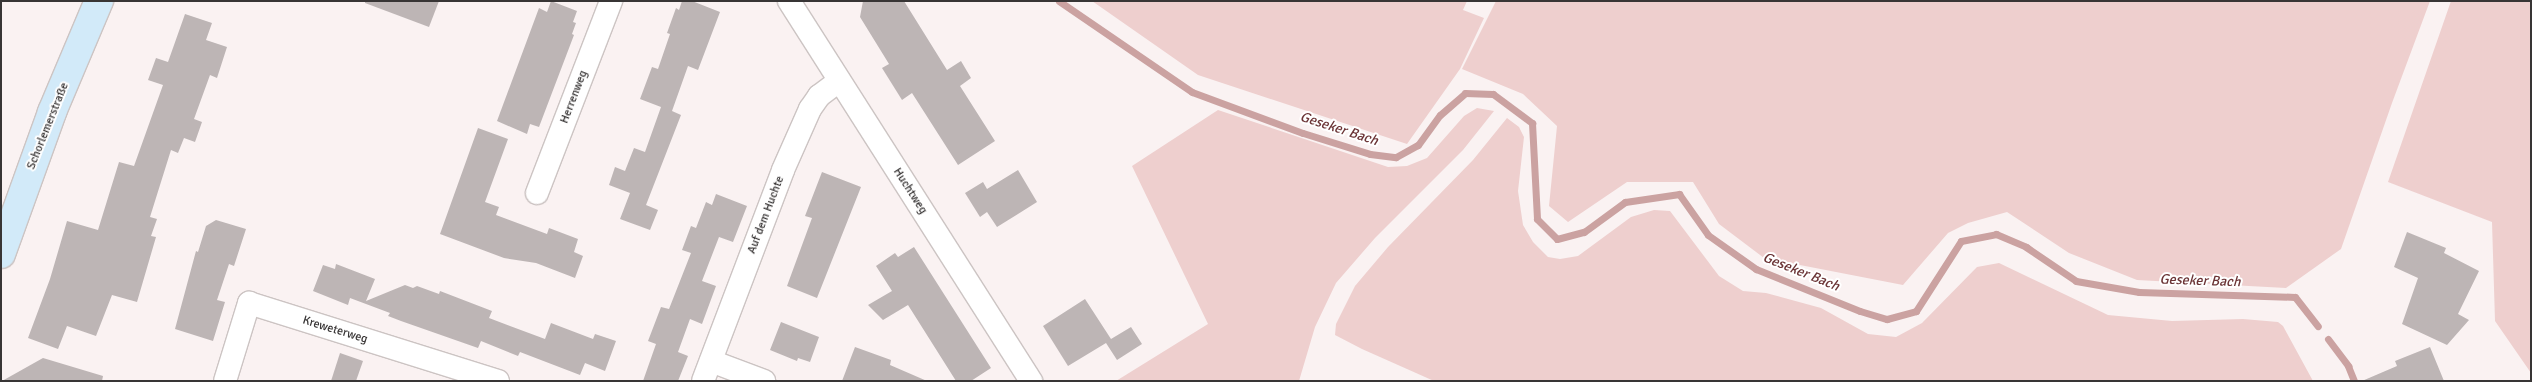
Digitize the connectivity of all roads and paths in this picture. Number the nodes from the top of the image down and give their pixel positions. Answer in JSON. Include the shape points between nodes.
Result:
{"nodes":[{"id":1,"x":99,"y":1,"type":"edge"},
{"id":2,"x":611,"y":1,"type":"edge"},
{"id":3,"x":789,"y":1,"type":"edge"},
{"id":4,"x":839,"y":81,"type":"junction"},
{"id":5,"x":537,"y":193,"type":"dead end"},
{"id":6,"x":1,"y":254,"type":"edge"},
{"id":7,"x":707,"y":371,"type":"edge"},
{"id":8,"x":224,"y":381,"type":"edge"},
{"id":9,"x":498,"y":381,"type":"edge"},
{"id":10,"x":764,"y":381,"type":"edge"},
{"id":11,"x":1031,"y":381,"type":"edge"}],
"edges":[{"from":1,"to":6,"type":"street","name":"Schorlemerstraße","via":[[52,112]]},
{"from":2,"to":5,"type":"street","name":"Herrenweg"},
{"from":3,"to":4,"type":"street","name":"Huchtweg"},
{"from":4,"to":7,"type":"street","name":"Auf dem Huchte","via":[[819,96],[810,109],[783,170]]},
{"from":4,"to":11,"type":"street","name":"Huchtweg"},
{"from":7,"to":10,"type":"street","name":"Auf dem Huchte"},
{"from":8,"to":9,"type":"street","name":"Kreweterweg","via":[[248,303]]}]}
